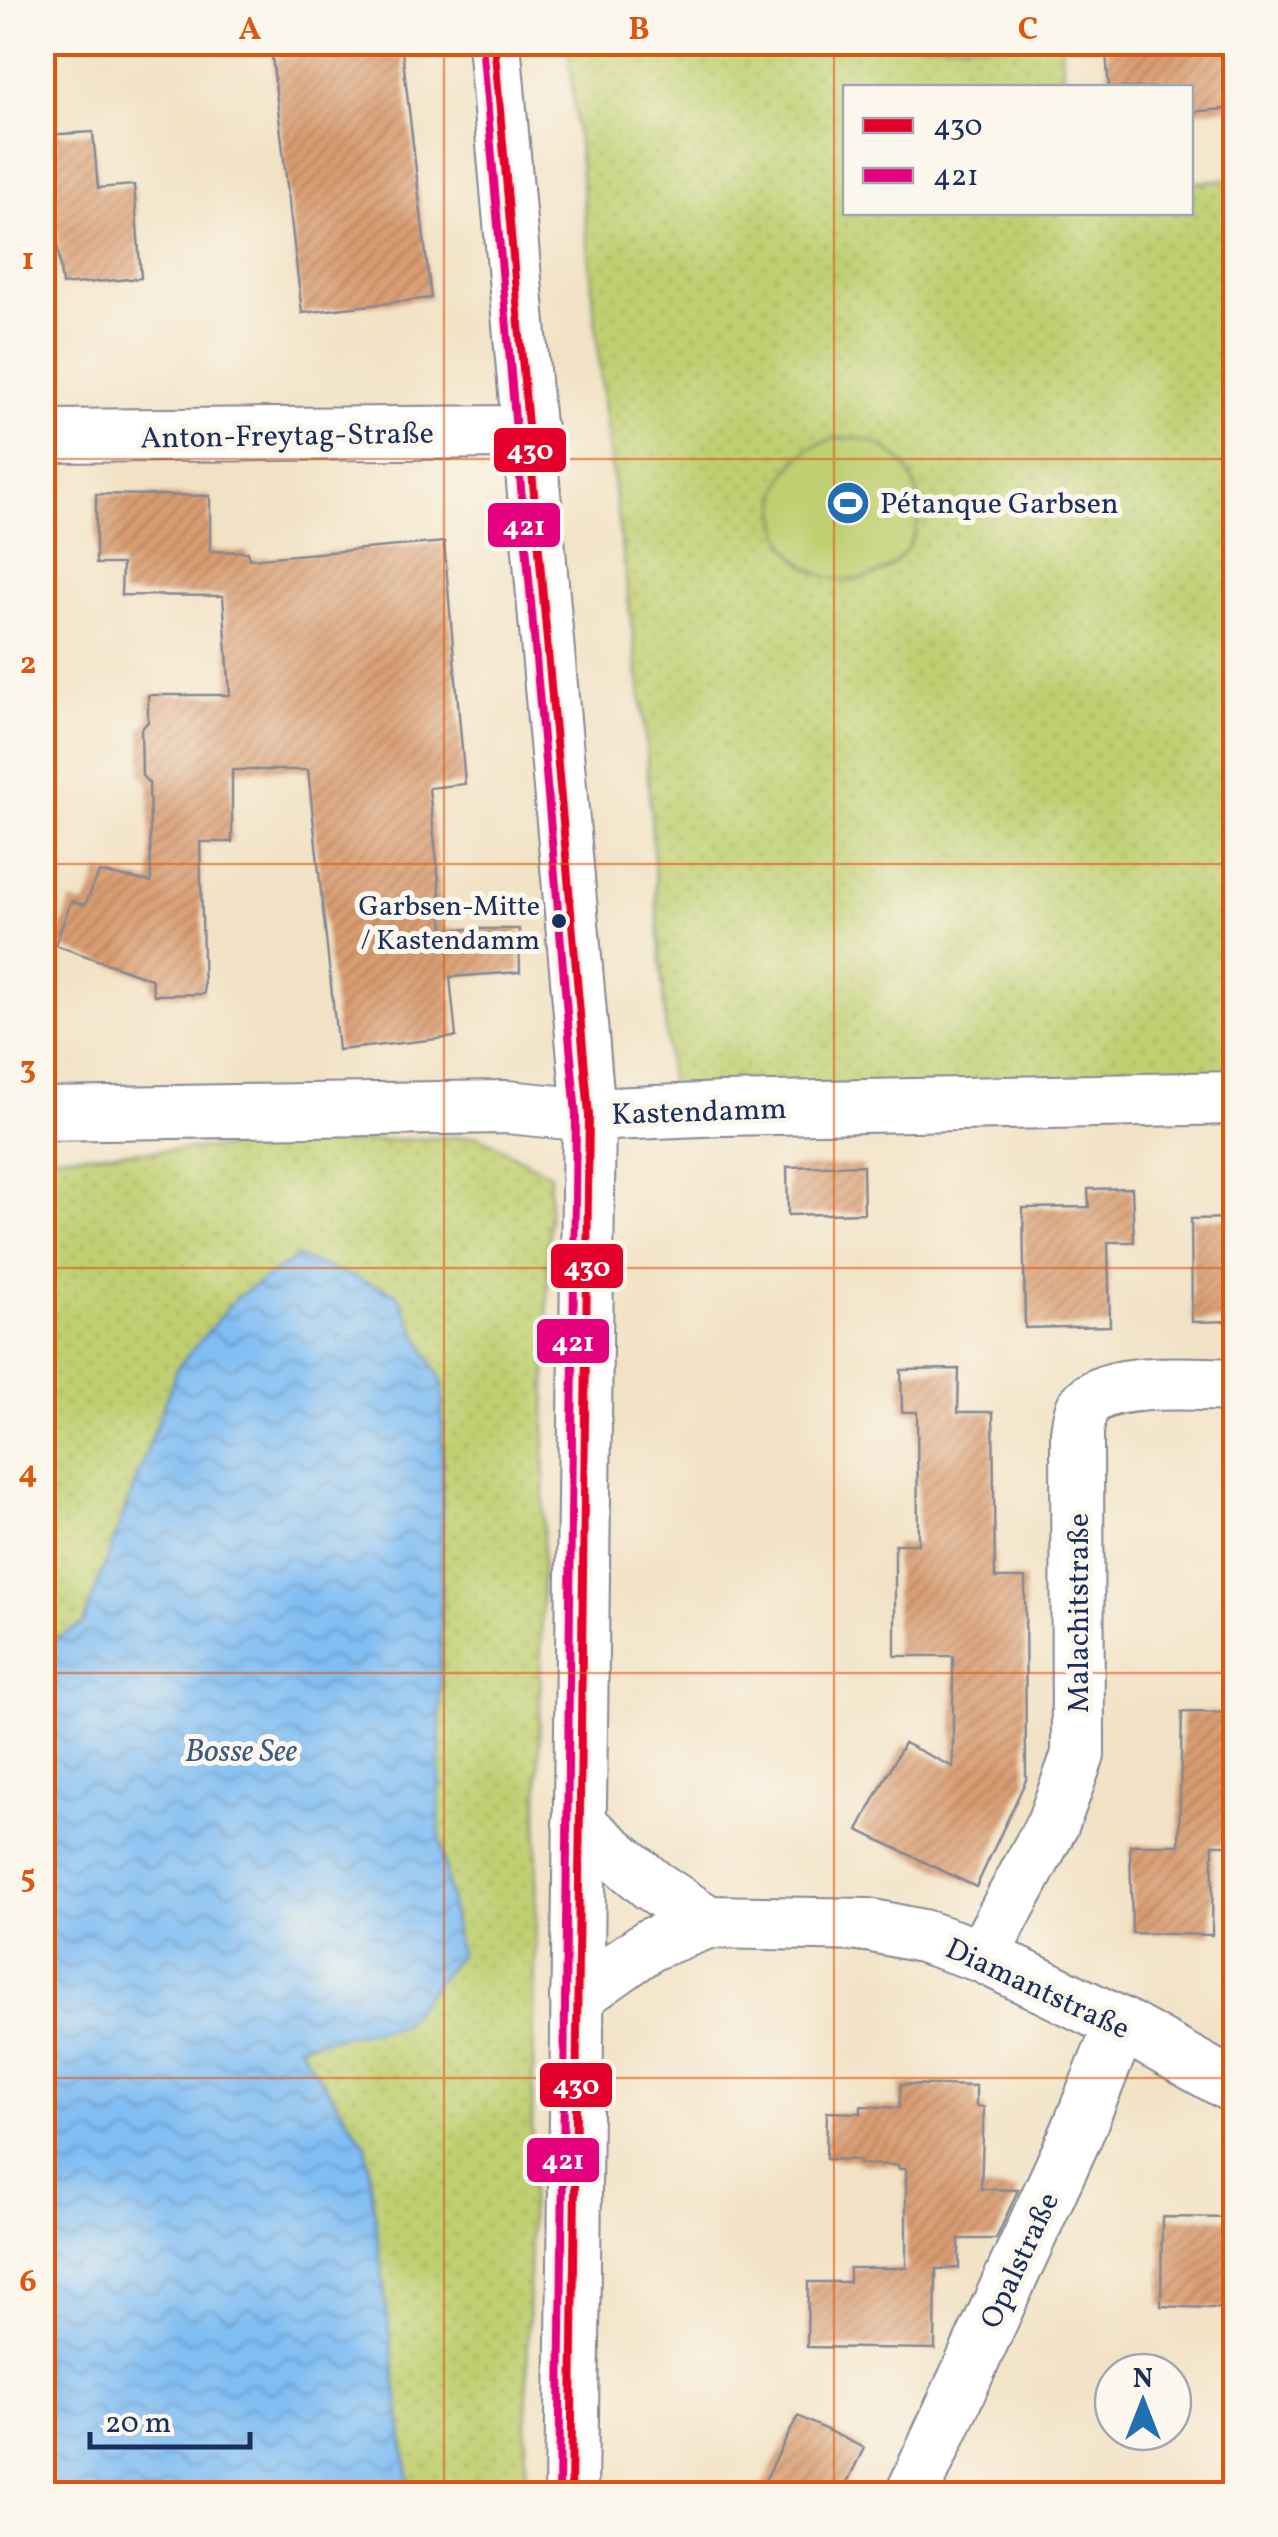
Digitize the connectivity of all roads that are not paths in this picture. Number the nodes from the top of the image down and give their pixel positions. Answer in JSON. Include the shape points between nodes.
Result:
{"nodes":[{"id":1,"x":494,"y":42,"type":"edge"},
{"id":2,"x":530,"y":432,"type":"junction"},
{"id":3,"x":42,"y":436,"type":"edge"},
{"id":4,"x":1236,"y":1098,"type":"edge"},
{"id":5,"x":42,"y":1114,"type":"edge"},
{"id":6,"x":589,"y":1115,"type":"junction"},
{"id":7,"x":1236,"y":1385,"type":"edge"},
{"id":8,"x":579,"y":1824,"type":"junction"},
{"id":9,"x":708,"y":1922,"type":"junction"},
{"id":10,"x":982,"y":1956,"type":"junction"},
{"id":11,"x":576,"y":1997,"type":"junction"},
{"id":12,"x":1120,"y":2024,"type":"junction"},
{"id":13,"x":1236,"y":2088,"type":"edge"},
{"id":14,"x":572,"y":2494,"type":"edge"},
{"id":15,"x":912,"y":2494,"type":"edge"}],
"edges":[{"from":1,"to":2,"type":"street"},
{"from":2,"to":3,"type":"street","name":"Anton-Freytag-Straße"},
{"from":2,"to":6,"type":"street"},
{"from":4,"to":6,"type":"street","name":"Kastendamm"},
{"from":5,"to":6,"type":"street","name":"Kastendamm","via":[[507,1107]]},
{"from":6,"to":8,"type":"street"},
{"from":7,"to":10,"type":"street","name":"Malachitstraße","via":[[1123,1386],[1099,1393],[1082,1409],[1078,1755],[1053,1822]]},
{"from":8,"to":9,"type":"street"},
{"from":8,"to":11,"type":"street"},
{"from":9,"to":10,"type":"street","name":"Diamantstraße","via":[[868,1925]]},
{"from":9,"to":11,"type":"street","name":"Diamantstraße","via":[[651,1944]]},
{"from":10,"to":12,"type":"street","name":"Diamantstraße"},
{"from":11,"to":14,"type":"street"},
{"from":12,"to":13,"type":"street","name":"Diamantstraße"},
{"from":12,"to":15,"type":"street","name":"Opalstraße"}]}
